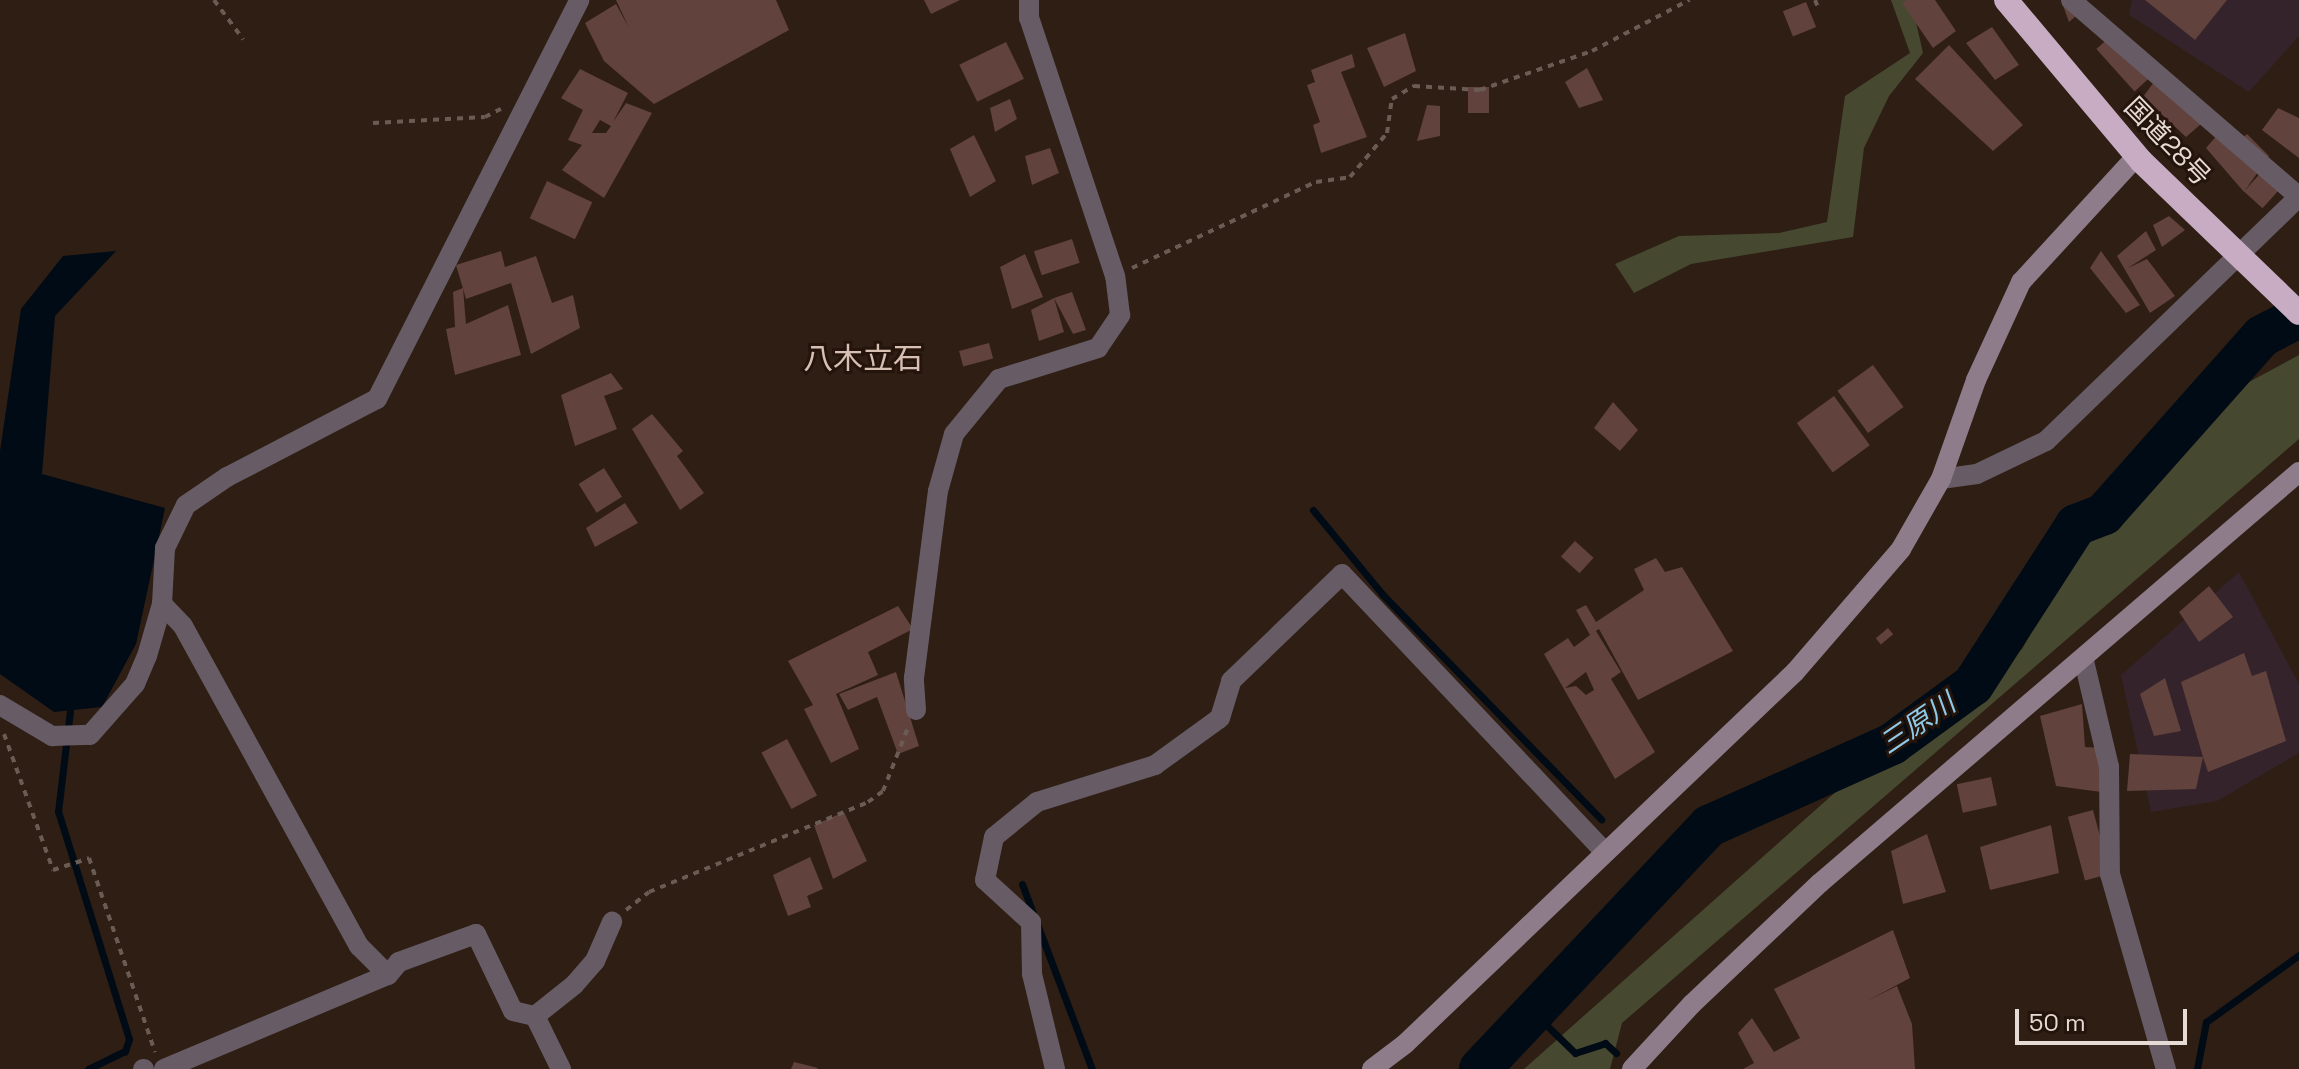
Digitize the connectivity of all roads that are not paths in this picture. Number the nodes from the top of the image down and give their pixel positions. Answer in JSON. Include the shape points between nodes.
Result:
{"nodes":[{"id":1,"x":579,"y":0,"type":"edge"},
{"id":2,"x":1029,"y":0,"type":"edge"},
{"id":3,"x":2006,"y":0,"type":"edge"},
{"id":4,"x":2071,"y":0,"type":"edge"},
{"id":5,"x":2137,"y":156,"type":"junction"},
{"id":6,"x":2299,"y":197,"type":"edge"},
{"id":7,"x":2247,"y":260,"type":"junction"},
{"id":8,"x":2299,"y":313,"type":"edge"},
{"id":9,"x":2299,"y":472,"type":"edge"},
{"id":10,"x":1941,"y":479,"type":"junction"},
{"id":11,"x":162,"y":604,"type":"junction"},
{"id":12,"x":2084,"y":661,"type":"junction"},
{"id":13,"x":916,"y":710,"type":"road end"},
{"id":14,"x":3,"y":716,"type":"edge"},
{"id":15,"x":1605,"y":852,"type":"junction"},
{"id":16,"x":612,"y":922,"type":"road end"},
{"id":17,"x":388,"y":975,"type":"junction"},
{"id":18,"x":535,"y":1016,"type":"junction"},
{"id":19,"x":152,"y":1065,"type":"edge"},
{"id":20,"x":561,"y":1069,"type":"edge"},
{"id":21,"x":1055,"y":1069,"type":"edge"},
{"id":22,"x":1372,"y":1069,"type":"edge"},
{"id":23,"x":1632,"y":1069,"type":"edge"},
{"id":24,"x":2166,"y":1069,"type":"edge"}],
"edges":[{"from":1,"to":11,"type":"street","via":[[377,399],[227,477],[186,505],[165,548]]},
{"from":2,"to":13,"type":"street","via":[[1029,18],[1115,276],[1120,315],[1098,348],[999,379],[954,434],[938,491],[914,678]]},
{"from":3,"to":5,"type":"highway","name":"国道28号"},
{"from":4,"to":6,"type":"street"},
{"from":5,"to":7,"type":"highway","name":"国道28号"},
{"from":5,"to":10,"type":"street","via":[[2021,282],[1980,368]]},
{"from":6,"to":7,"type":"street"},
{"from":7,"to":8,"type":"highway","name":"国道28号"},
{"from":7,"to":10,"type":"street","via":[[2046,441],[1977,474]]},
{"from":9,"to":12,"type":"street"},
{"from":10,"to":15,"type":"street","via":[[1901,549],[1795,672]]},
{"from":11,"to":14,"type":"street","via":[[135,684],[90,735],[52,736]]},
{"from":11,"to":17,"type":"street","via":[[183,626],[359,946]]},
{"from":12,"to":23,"type":"street","via":[[1820,883],[1692,1004]]},
{"from":12,"to":24,"type":"street","via":[[2109,767],[2110,874]]},
{"from":15,"to":21,"type":"street","via":[[1342,574],[1231,681],[1220,718],[1155,765],[1037,802],[994,837],[985,880],[1031,922],[1032,974]]},
{"from":15,"to":22,"type":"street","via":[[1405,1044]]},
{"from":16,"to":18,"type":"street","via":[[595,961]]},
{"from":17,"to":18,"type":"street","via":[[399,962],[476,934],[513,1011]]},
{"from":17,"to":19,"type":"street"},
{"from":18,"to":20,"type":"street"}]}
